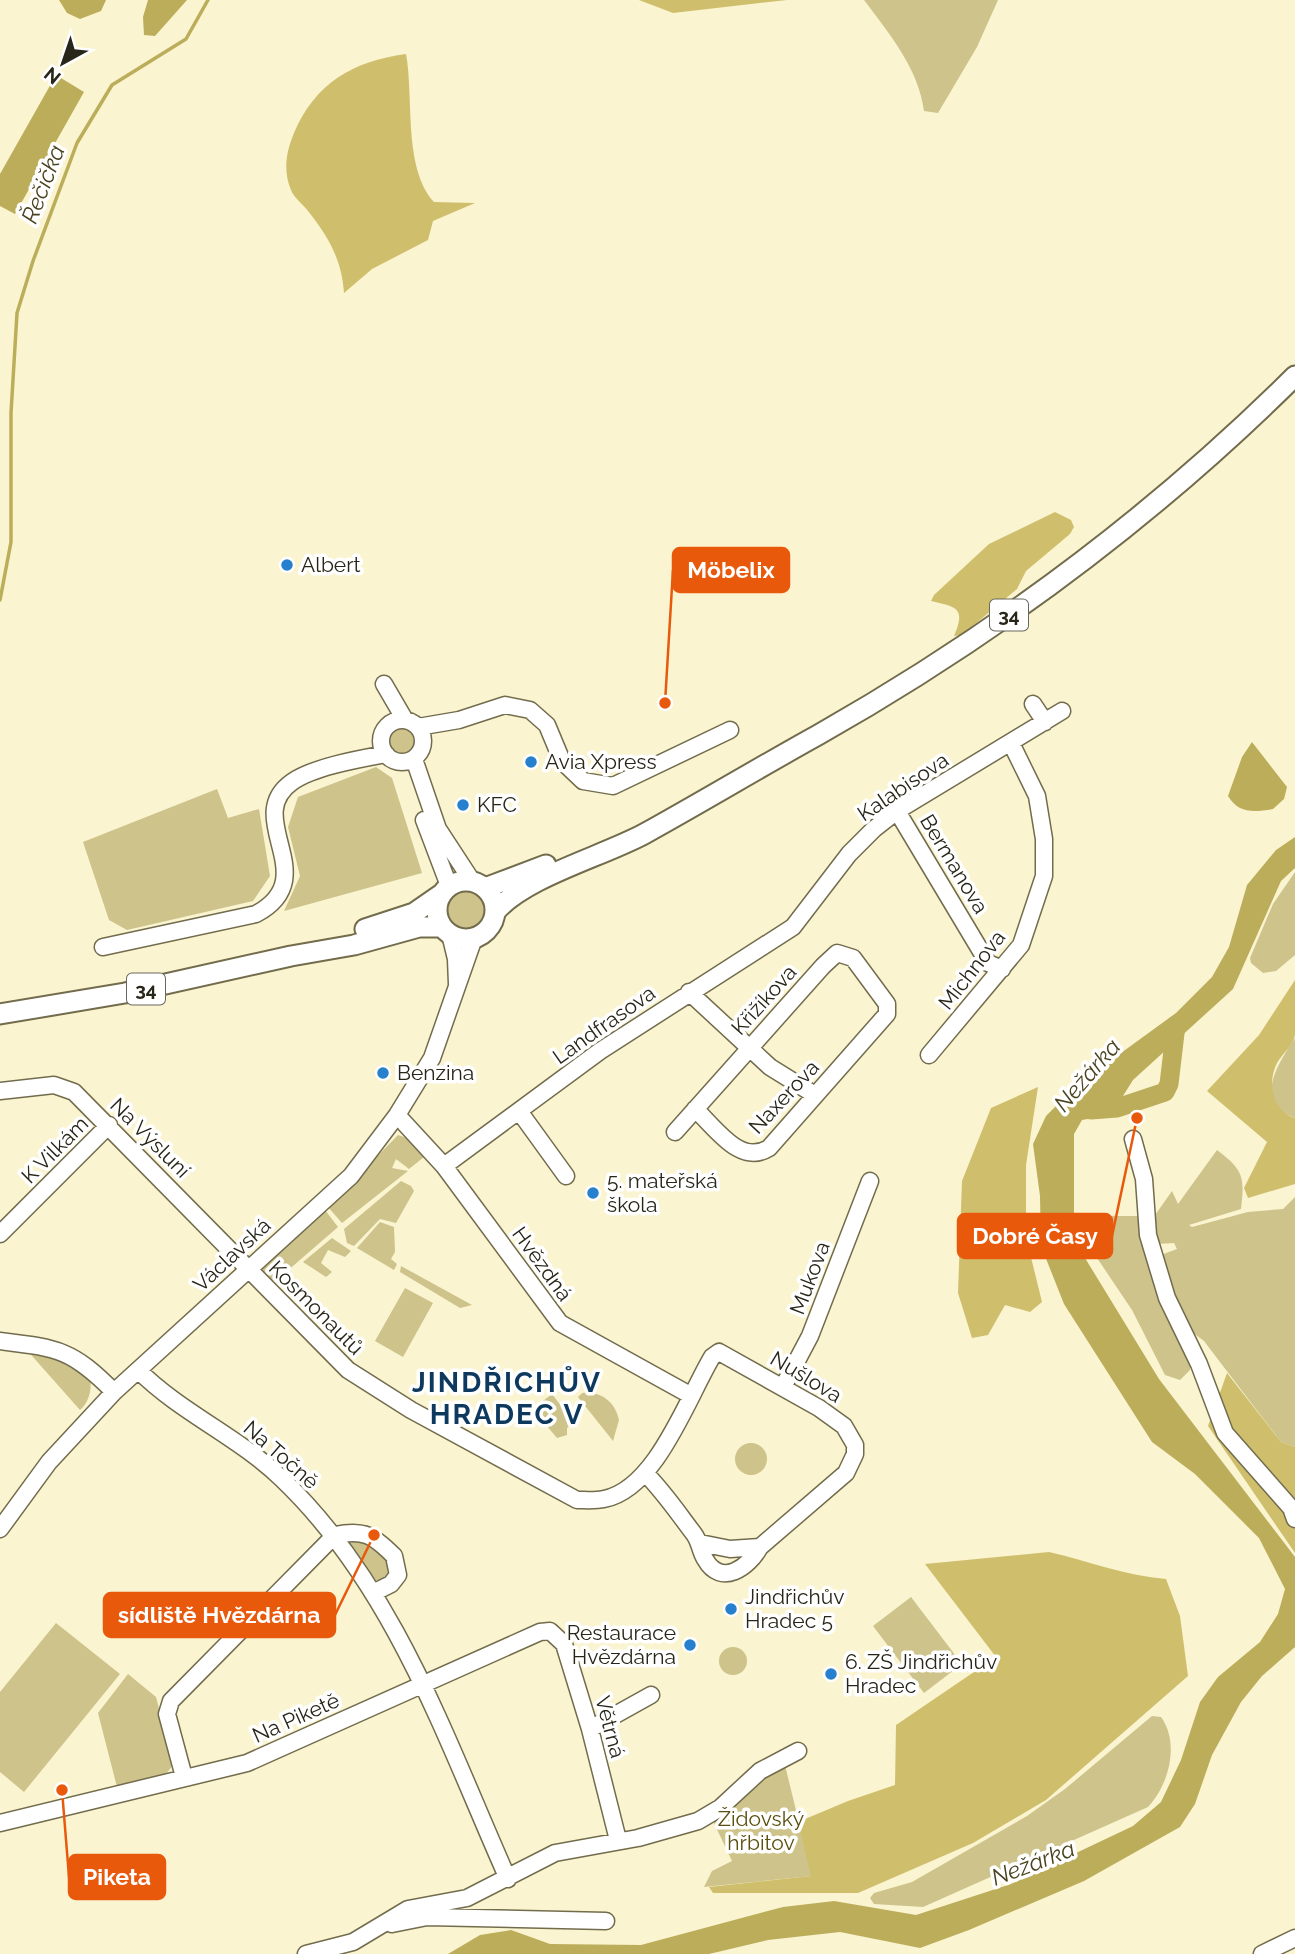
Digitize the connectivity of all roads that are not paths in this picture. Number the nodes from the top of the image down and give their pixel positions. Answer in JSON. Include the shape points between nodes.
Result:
{"nodes":[{"id":1,"x":1295,"y":376,"type":"edge"},
{"id":2,"x":1033,"y":704,"type":"dead end"},
{"id":3,"x":1062,"y":711,"type":"dead end"},
{"id":4,"x":459,"y":720,"type":"junction"},
{"id":5,"x":1045,"y":722,"type":"junction"},
{"id":6,"x":412,"y":723,"type":"junction"},
{"id":7,"x":385,"y":729,"type":"junction"},
{"id":8,"x":730,"y":730,"type":"dead end"},
{"id":9,"x":1011,"y":743,"type":"junction"},
{"id":10,"x":423,"y":744,"type":"junction"},
{"id":11,"x":386,"y":754,"type":"junction"},
{"id":12,"x":408,"y":761,"type":"junction"},
{"id":13,"x":341,"y":762,"type":"junction"},
{"id":14,"x":690,"y":805,"type":"junction"},
{"id":15,"x":897,"y":811,"type":"junction"},
{"id":16,"x":479,"y":884,"type":"junction"},
{"id":17,"x":444,"y":890,"type":"junction"},
{"id":18,"x":495,"y":912,"type":"junction"},
{"id":19,"x":793,"y":927,"type":"joint"},
{"id":20,"x":446,"y":931,"type":"junction"},
{"id":21,"x":474,"y":938,"type":"junction"},
{"id":22,"x":103,"y":947,"type":"dead end"},
{"id":23,"x":291,"y":956,"type":"junction"},
{"id":24,"x":1002,"y":969,"type":"junction"},
{"id":25,"x":457,"y":990,"type":"junction"},
{"id":26,"x":689,"y":992,"type":"junction"},
{"id":27,"x":887,"y":1004,"type":"joint"},
{"id":28,"x":0,"y":1014,"type":"edge"},
{"id":29,"x":750,"y":1048,"type":"junction"},
{"id":30,"x":929,"y":1055,"type":"dead end"},
{"id":31,"x":0,"y":1091,"type":"edge"},
{"id":32,"x":815,"y":1095,"type":"junction"},
{"id":33,"x":695,"y":1109,"type":"junction"},
{"id":34,"x":519,"y":1111,"type":"junction"},
{"id":35,"x":397,"y":1115,"type":"junction"},
{"id":36,"x":109,"y":1125,"type":"junction"},
{"id":37,"x":675,"y":1132,"type":"dead end"},
{"id":38,"x":1133,"y":1139,"type":"dead end"},
{"id":39,"x":444,"y":1166,"type":"junction"},
{"id":40,"x":566,"y":1176,"type":"dead end"},
{"id":41,"x":870,"y":1181,"type":"dead end"},
{"id":42,"x":0,"y":1234,"type":"edge"},
{"id":43,"x":247,"y":1269,"type":"junction"},
{"id":44,"x":3,"y":1344,"type":"edge"},
{"id":45,"x":138,"y":1370,"type":"junction"},
{"id":46,"x":783,"y":1387,"type":"junction"},
{"id":47,"x":114,"y":1392,"type":"junction"},
{"id":48,"x":690,"y":1395,"type":"junction"},
{"id":49,"x":646,"y":1473,"type":"junction"},
{"id":50,"x":1295,"y":1519,"type":"edge"},
{"id":51,"x":0,"y":1529,"type":"edge"},
{"id":52,"x":335,"y":1535,"type":"junction"},
{"id":53,"x":700,"y":1542,"type":"junction"},
{"id":54,"x":760,"y":1547,"type":"junction"},
{"id":55,"x":375,"y":1592,"type":"junction"},
{"id":56,"x":550,"y":1631,"type":"joint"},
{"id":57,"x":421,"y":1685,"type":"junction"},
{"id":58,"x":650,"y":1695,"type":"dead end"},
{"id":59,"x":590,"y":1729,"type":"junction"},
{"id":60,"x":798,"y":1751,"type":"dead end"},
{"id":61,"x":184,"y":1777,"type":"junction"},
{"id":62,"x":0,"y":1823,"type":"edge"},
{"id":63,"x":618,"y":1840,"type":"junction"},
{"id":64,"x":508,"y":1880,"type":"junction"},
{"id":65,"x":606,"y":1921,"type":"dead end"},
{"id":66,"x":383,"y":1926,"type":"junction"},
{"id":67,"x":306,"y":1954,"type":"edge"}],
"edges":[{"from":1,"to":14,"type":"main road","number":"34","via":[[1147,509],[990,630],[821,733]]},
{"from":2,"to":5,"type":"street"},
{"from":3,"to":5,"type":"street","name":"Kalabisova"},
{"from":4,"to":6,"type":"street"},
{"from":4,"to":8,"type":"street","via":[[505,705],[530,710],[547,726],[562,761],[583,781],[612,786]]},
{"from":4,"to":10,"type":"street"},
{"from":5,"to":9,"type":"street","name":"Kalabisova"},
{"from":6,"to":7,"type":"street"},
{"from":6,"to":7,"type":"street","via":[[384,684]]},
{"from":6,"to":10,"type":"street"},
{"from":7,"to":11,"type":"street"},
{"from":7,"to":13,"type":"street"},
{"from":9,"to":15,"type":"street","name":"Kalabisova"},
{"from":9,"to":24,"type":"street","name":"Michnova","via":[[1037,796],[1044,876],[1021,946]]},
{"from":10,"to":12,"type":"street"},
{"from":11,"to":12,"type":"street"},
{"from":11,"to":13,"type":"street"},
{"from":12,"to":16,"type":"street","via":[[438,829]]},
{"from":12,"to":17,"type":"street"},
{"from":13,"to":22,"type":"street","via":[[292,782],[280,796],[274,812],[287,867],[283,890],[272,905],[256,914]]},
{"from":14,"to":16,"type":"main road","number":"34"},
{"from":14,"to":18,"type":"main road","number":"34","via":[[644,833],[524,889]]},
{"from":15,"to":19,"type":"street","name":"Kalabisova","via":[[849,854]]},
{"from":15,"to":24,"type":"street","name":"Bermanova","via":[[988,962]]},
{"from":16,"to":17,"type":"main road","via":[[460,881]]},
{"from":16,"to":18,"type":"main road","via":[[493,900]]},
{"from":17,"to":20,"type":"main road","via":[[436,913]]},
{"from":17,"to":23,"type":"main road","number":"34","via":[[414,914]]},
{"from":18,"to":21,"type":"main road","via":[[489,928]]},
{"from":19,"to":26,"type":"street","name":"Landfrasova"},
{"from":20,"to":21,"type":"main road","via":[[459,938]]},
{"from":20,"to":23,"type":"main road","number":"34","via":[[419,927]]},
{"from":20,"to":25,"type":"street","name":"Václavská","via":[[456,958]]},
{"from":21,"to":25,"type":"street","name":"Václavská"},
{"from":23,"to":28,"type":"main road","number":"34","via":[[125,993]]},
{"from":24,"to":30,"type":"street","name":"Michnova"},
{"from":25,"to":35,"type":"street","name":"Václavská","via":[[432,1058]]},
{"from":26,"to":29,"type":"street"},
{"from":26,"to":34,"type":"street","name":"Landfrasova"},
{"from":27,"to":29,"type":"street","name":"Křižíkova","via":[[853,958],[837,953]]},
{"from":27,"to":32,"type":"street","name":"Naxerova","via":[[884,1019]]},
{"from":29,"to":32,"type":"street","via":[[770,1067]]},
{"from":29,"to":33,"type":"street","name":"Křižíkova"},
{"from":31,"to":36,"type":"street","name":"Na Výsluní","via":[[68,1087]]},
{"from":32,"to":33,"type":"street","name":"Naxerova","via":[[758,1155],[744,1154]]},
{"from":33,"to":37,"type":"street","name":"Křižíkova"},
{"from":34,"to":39,"type":"street","name":"Landfrasova"},
{"from":34,"to":40,"type":"street"},
{"from":35,"to":39,"type":"street","name":"Hvězdná"},
{"from":35,"to":43,"type":"street","name":"Václavská","via":[[351,1175]]},
{"from":36,"to":42,"type":"street","name":"K Vilkám"},
{"from":36,"to":43,"type":"street","name":"Na Výsluní"},
{"from":38,"to":50,"type":"street","via":[[1144,1179],[1148,1235],[1167,1298],[1199,1364],[1224,1433],[1291,1508]]},
{"from":39,"to":48,"type":"street","name":"Hvězdná","via":[[560,1323]]},
{"from":41,"to":46,"type":"street","name":"Mukova","via":[[810,1336]]},
{"from":43,"to":45,"type":"street","name":"Václavská"},
{"from":43,"to":49,"type":"street","name":"Kosmonautů","via":[[348,1370],[577,1500],[603,1500],[632,1486]]},
{"from":44,"to":47,"type":"street","via":[[71,1354]]},
{"from":45,"to":47,"type":"street","name":"Václavská"},
{"from":45,"to":52,"type":"street","name":"Na Točně","via":[[154,1387],[237,1442],[281,1478]]},
{"from":46,"to":48,"type":"street","name":"Nušlova","via":[[719,1352]]},
{"from":46,"to":54,"type":"street","name":"Nušlova","via":[[844,1426],[851,1434],[855,1454],[846,1473]]},
{"from":47,"to":51,"type":"street","name":"Václavská","via":[[49,1462]]},
{"from":48,"to":49,"type":"street","name":"Kosmonautů"},
{"from":49,"to":53,"type":"street"},
{"from":52,"to":55,"type":"street","name":"Na Točně"},
{"from":52,"to":55,"type":"street","via":[[368,1534],[394,1556],[397,1575]]},
{"from":52,"to":61,"type":"street","via":[[171,1701],[167,1714]]},
{"from":53,"to":54,"type":"street","via":[[730,1549]]},
{"from":53,"to":54,"type":"street","name":"Nušlova","via":[[710,1566],[729,1572],[745,1568]]},
{"from":55,"to":57,"type":"street"},
{"from":56,"to":57,"type":"street","name":"Na Piketě"},
{"from":56,"to":59,"type":"street","name":"Větrná","via":[[564,1644]]},
{"from":57,"to":61,"type":"street","name":"Na Piketě","via":[[247,1763]]},
{"from":57,"to":64,"type":"street"},
{"from":58,"to":59,"type":"street"},
{"from":59,"to":63,"type":"street","name":"Větrná"},
{"from":60,"to":63,"type":"street","via":[[761,1771],[698,1821]]},
{"from":61,"to":62,"type":"street","name":"Na Piketě"},
{"from":63,"to":64,"type":"street","via":[[555,1853]]},
{"from":64,"to":66,"type":"street","via":[[467,1898],[408,1909]]},
{"from":65,"to":66,"type":"street","via":[[427,1917]]},
{"from":66,"to":67,"type":"street","via":[[353,1942]]}]}
